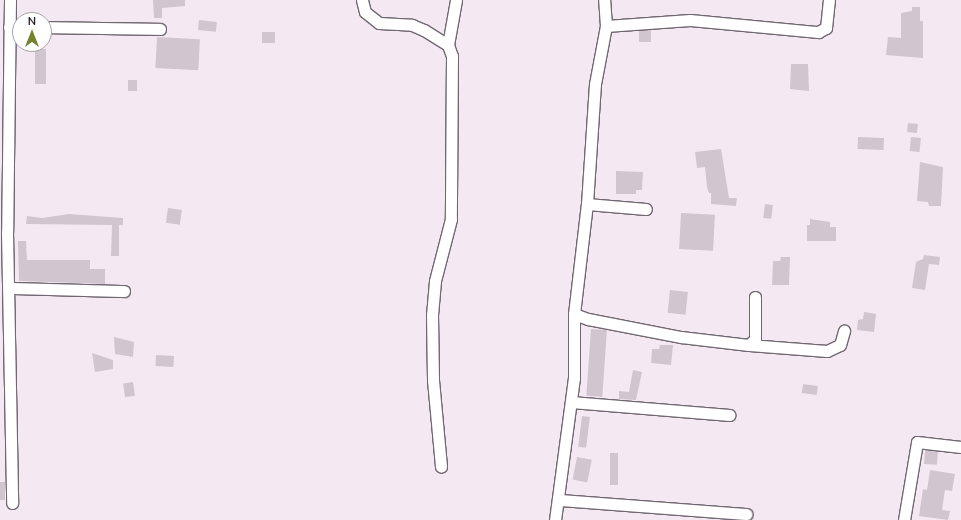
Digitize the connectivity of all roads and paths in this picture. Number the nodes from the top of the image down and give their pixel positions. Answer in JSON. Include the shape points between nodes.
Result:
{"nodes":[{"id":1,"x":10,"y":0,"type":"edge"},
{"id":2,"x":362,"y":0,"type":"edge"},
{"id":3,"x":456,"y":0,"type":"edge"},
{"id":4,"x":604,"y":0,"type":"edge"},
{"id":5,"x":829,"y":0,"type":"edge"},
{"id":6,"x":12,"y":12,"type":"edge"},
{"id":7,"x":606,"y":26,"type":"junction"},
{"id":8,"x":52,"y":27,"type":"edge"},
{"id":9,"x":160,"y":29,"type":"dead end"},
{"id":10,"x":12,"y":44,"type":"edge"},
{"id":11,"x":448,"y":45,"type":"junction"},
{"id":12,"x":4,"y":90,"type":"edge"},
{"id":13,"x":587,"y":204,"type":"junction"},
{"id":14,"x":646,"y":208,"type":"dead end"},
{"id":15,"x":4,"y":232,"type":"edge"},
{"id":16,"x":10,"y":288,"type":"junction"},
{"id":17,"x":124,"y":291,"type":"dead end"},
{"id":18,"x":755,"y":297,"type":"dead end"},
{"id":19,"x":574,"y":314,"type":"junction"},
{"id":20,"x":844,"y":331,"type":"dead end"},
{"id":21,"x":749,"y":345,"type":"junction"},
{"id":22,"x":571,"y":402,"type":"junction"},
{"id":23,"x":729,"y":415,"type":"dead end"},
{"id":24,"x":5,"y":428,"type":"edge"},
{"id":25,"x":961,"y":447,"type":"edge"},
{"id":26,"x":440,"y":467,"type":"dead end"},
{"id":27,"x":558,"y":500,"type":"junction"},
{"id":28,"x":12,"y":503,"type":"dead end"},
{"id":29,"x":746,"y":514,"type":"dead end"},
{"id":30,"x":555,"y":520,"type":"edge"},
{"id":31,"x":904,"y":520,"type":"edge"}],
"edges":[{"from":1,"to":6,"type":"street"},
{"from":2,"to":11,"type":"street","via":[[365,12],[379,23],[412,25]]},
{"from":3,"to":11,"type":"street"},
{"from":4,"to":7,"type":"street"},
{"from":5,"to":7,"type":"street","via":[[826,28],[818,32],[690,20]]},
{"from":7,"to":13,"type":"street","via":[[595,84]]},
{"from":8,"to":9,"type":"street"},
{"from":10,"to":12,"type":"street"},
{"from":11,"to":26,"type":"street","via":[[452,56],[454,80],[451,219],[435,281],[432,315],[433,380]]},
{"from":12,"to":15,"type":"street"},
{"from":13,"to":14,"type":"street"},
{"from":13,"to":19,"type":"street"},
{"from":15,"to":16,"type":"street"},
{"from":16,"to":17,"type":"street"},
{"from":16,"to":24,"type":"street"},
{"from":18,"to":21,"type":"street","via":[[755,339]]},
{"from":19,"to":21,"type":"street","via":[[594,321],[681,337]]},
{"from":19,"to":22,"type":"street","via":[[574,378]]},
{"from":20,"to":21,"type":"street","via":[[840,345],[827,351]]},
{"from":22,"to":23,"type":"street"},
{"from":22,"to":27,"type":"street"},
{"from":24,"to":28,"type":"street"},
{"from":25,"to":31,"type":"street","via":[[917,442]]},
{"from":27,"to":29,"type":"street"},
{"from":27,"to":30,"type":"street"}]}
